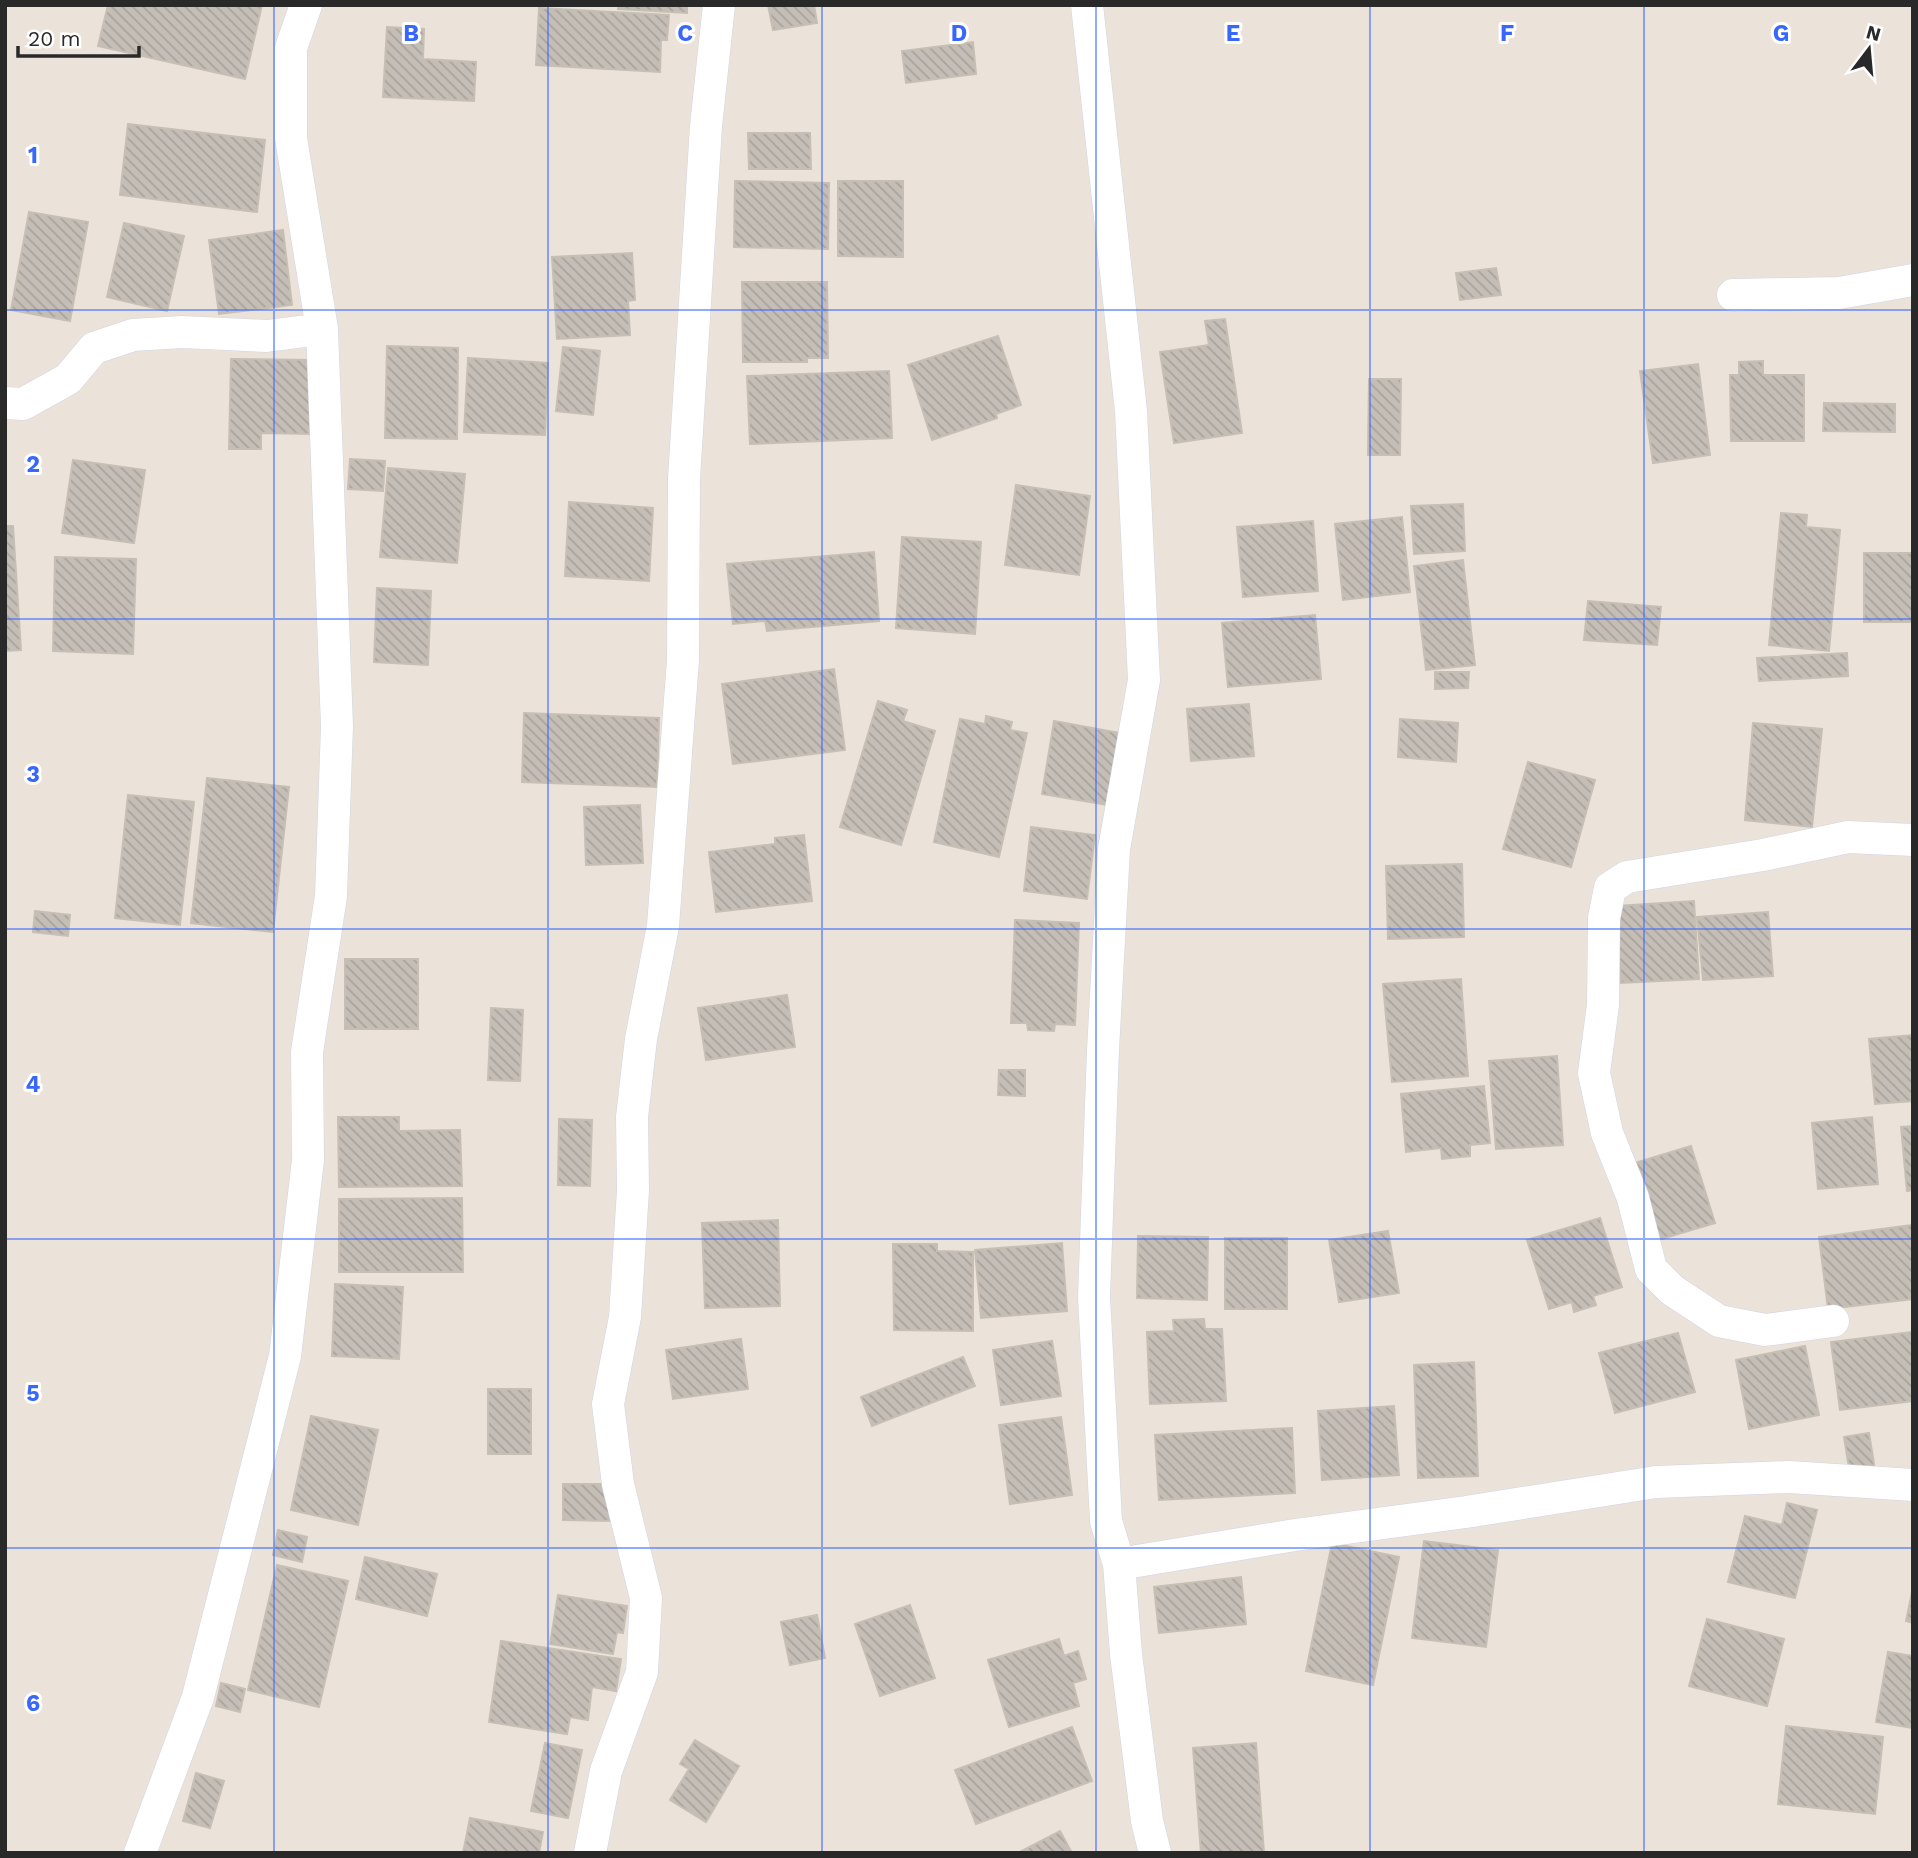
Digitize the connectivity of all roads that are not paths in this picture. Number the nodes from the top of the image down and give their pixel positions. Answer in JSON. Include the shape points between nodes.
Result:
{"nodes":[{"id":1,"x":306,"y":5,"type":"edge"},
{"id":2,"x":719,"y":5,"type":"edge"},
{"id":3,"x":1087,"y":5,"type":"edge"},
{"id":4,"x":1913,"y":280,"type":"edge"},
{"id":5,"x":1733,"y":295,"type":"dead end"},
{"id":6,"x":322,"y":329,"type":"junction"},
{"id":7,"x":5,"y":403,"type":"edge"},
{"id":8,"x":1913,"y":840,"type":"edge"},
{"id":9,"x":1833,"y":1321,"type":"dead end"},
{"id":10,"x":1913,"y":1485,"type":"edge"},
{"id":11,"x":1118,"y":1564,"type":"junction"},
{"id":12,"x":140,"y":1853,"type":"edge"},
{"id":13,"x":590,"y":1853,"type":"edge"},
{"id":14,"x":1155,"y":1853,"type":"edge"}],
"edges":[{"from":1,"to":6,"type":"street","via":[[291,48],[291,138]]},
{"from":2,"to":13,"type":"street","via":[[706,126],[684,479],[684,660],[663,926],[632,1117],[634,1190],[625,1317],[608,1404],[618,1484],[646,1598],[642,1672],[606,1771]]},
{"from":3,"to":11,"type":"street","via":[[1131,411],[1144,680],[1114,849],[1094,1297],[1106,1521]]},
{"from":4,"to":5,"type":"street","via":[[1839,293]]},
{"from":6,"to":7,"type":"street","via":[[267,336],[133,335],[94,348],[68,379],[23,404]]},
{"from":6,"to":12,"type":"street","via":[[337,726],[332,883],[307,1052],[308,1160],[287,1343],[198,1697]]},
{"from":8,"to":9,"type":"street","via":[[1848,837],[1627,877],[1610,888],[1604,918],[1603,1005],[1594,1073],[1607,1133],[1633,1198],[1651,1269],[1672,1290],[1719,1321],[1765,1330]]},
{"from":10,"to":11,"type":"street","via":[[1789,1476],[1657,1482]]},
{"from":11,"to":14,"type":"street","via":[[1145,1808]]}]}
